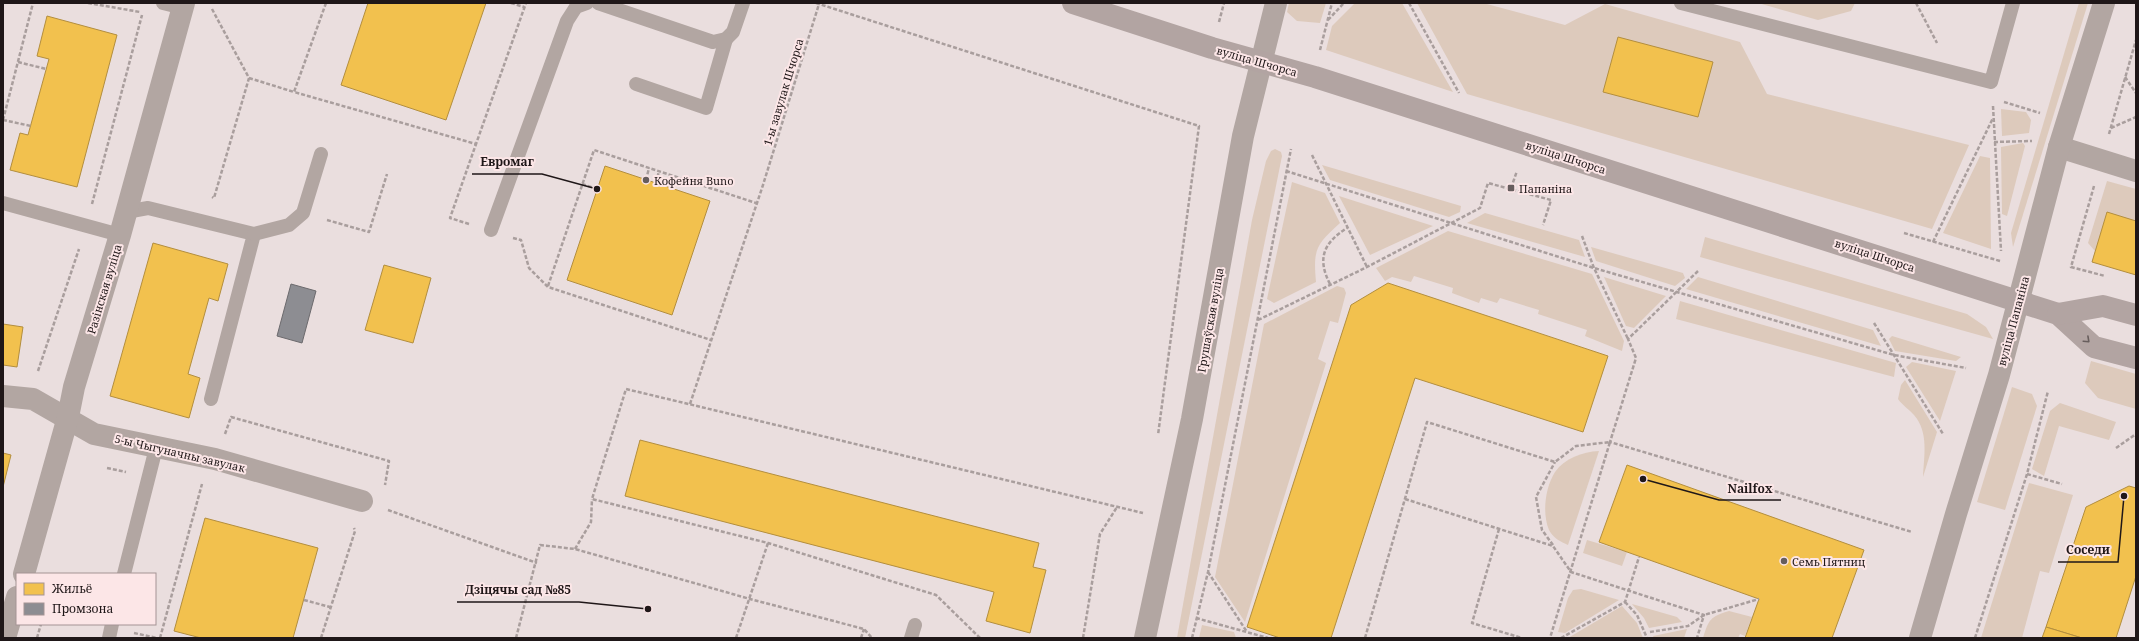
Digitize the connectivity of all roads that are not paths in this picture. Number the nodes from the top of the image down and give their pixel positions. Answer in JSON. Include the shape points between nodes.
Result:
{"nodes":[{"id":1,"x":587,"y":3,"type":"edge"},
{"id":2,"x":598,"y":3,"type":"edge"},
{"id":3,"x":743,"y":3,"type":"edge"},
{"id":4,"x":1073,"y":3,"type":"edge"},
{"id":5,"x":1276,"y":3,"type":"edge"},
{"id":6,"x":1681,"y":3,"type":"edge"},
{"id":7,"x":2013,"y":3,"type":"edge"},
{"id":8,"x":2104,"y":3,"type":"edge"},
{"id":9,"x":177,"y":5,"type":"edge"},
{"id":10,"x":726,"y":39,"type":"junction"},
{"id":11,"x":1261,"y":62,"type":"junction"},
{"id":12,"x":636,"y":84,"type":"dead end"},
{"id":13,"x":2059,"y":147,"type":"junction"},
{"id":14,"x":321,"y":154,"type":"dead end"},
{"id":15,"x":2136,"y":170,"type":"edge"},
{"id":16,"x":3,"y":202,"type":"edge"},
{"id":17,"x":126,"y":212,"type":"junction"},
{"id":18,"x":491,"y":230,"type":"road end"},
{"id":19,"x":254,"y":234,"type":"junction"},
{"id":20,"x":120,"y":235,"type":"junction"},
{"id":21,"x":2019,"y":301,"type":"junction"},
{"id":22,"x":2058,"y":314,"type":"junction"},
{"id":23,"x":2136,"y":315,"type":"edge"},
{"id":24,"x":2136,"y":358,"type":"edge"},
{"id":25,"x":3,"y":396,"type":"edge"},
{"id":26,"x":211,"y":399,"type":"dead end"},
{"id":27,"x":68,"y":417,"type":"junction"},
{"id":28,"x":156,"y":448,"type":"junction"},
{"id":29,"x":371,"y":504,"type":"road end"},
{"id":30,"x":24,"y":573,"type":"edge"},
{"id":31,"x":124,"y":573,"type":"edge"},
{"id":32,"x":16,"y":601,"type":"edge"},
{"id":33,"x":112,"y":625,"type":"edge"},
{"id":34,"x":6,"y":638,"type":"edge"},
{"id":35,"x":109,"y":638,"type":"edge"},
{"id":36,"x":1145,"y":638,"type":"edge"},
{"id":37,"x":1920,"y":638,"type":"edge"}],
"edges":[{"from":1,"to":18,"type":"lane","via":[[576,7],[567,21]]},
{"from":2,"to":10,"type":"lane","via":[[714,42]]},
{"from":3,"to":10,"type":"lane","via":[[733,32]]},
{"from":4,"to":11,"type":"main road","name":"вуліца Шчорса"},
{"from":5,"to":11,"type":"street","name":"Грушаўская вуліца"},
{"from":6,"to":7,"type":"lane","via":[[1991,82]]},
{"from":8,"to":13,"type":"street","name":"вуліца Папаніна"},
{"from":9,"to":17,"type":"street","name":"Разінская вуліца"},
{"from":10,"to":12,"type":"lane","via":[[706,108]]},
{"from":11,"to":21,"type":"main road","name":"вуліца Шчорса"},
{"from":11,"to":36,"type":"street","name":"Грушаўская вуліца","via":[[1243,136],[1192,419]]},
{"from":13,"to":15,"type":"street"},
{"from":13,"to":21,"type":"street","name":"вуліца Папаніна"},
{"from":14,"to":19,"type":"lane","via":[[303,213],[289,225]]},
{"from":16,"to":20,"type":"lane"},
{"from":17,"to":19,"type":"lane","via":[[148,208]]},
{"from":17,"to":20,"type":"street","name":"Разінская вуліца"},
{"from":19,"to":26,"type":"lane"},
{"from":20,"to":27,"type":"street","name":"Разінская вуліца","via":[[74,387]]},
{"from":21,"to":22,"type":"main road","name":"вуліца Шчорса"},
{"from":21,"to":37,"type":"street","name":"вуліца Папаніна"},
{"from":22,"to":23,"type":"main road","name":"вуліца Шчорса","via":[[2103,306]]},
{"from":22,"to":24,"type":"main road","name":"вуліца Шчорса","one_way":true,"via":[[2094,347]]},
{"from":25,"to":27,"type":"street","name":"5-ы Чыгуначны завулак","via":[[33,399]]},
{"from":27,"to":28,"type":"street","name":"5-ы Чыгуначны завулак","via":[[94,434]]},
{"from":27,"to":30,"type":"street","name":"Разінская вуліца"},
{"from":28,"to":29,"type":"street","name":"5-ы Чыгуначны завулак","via":[[215,459]]},
{"from":28,"to":31,"type":"lane"},
{"from":32,"to":34,"type":"street"},
{"from":33,"to":35,"type":"lane"}]}
